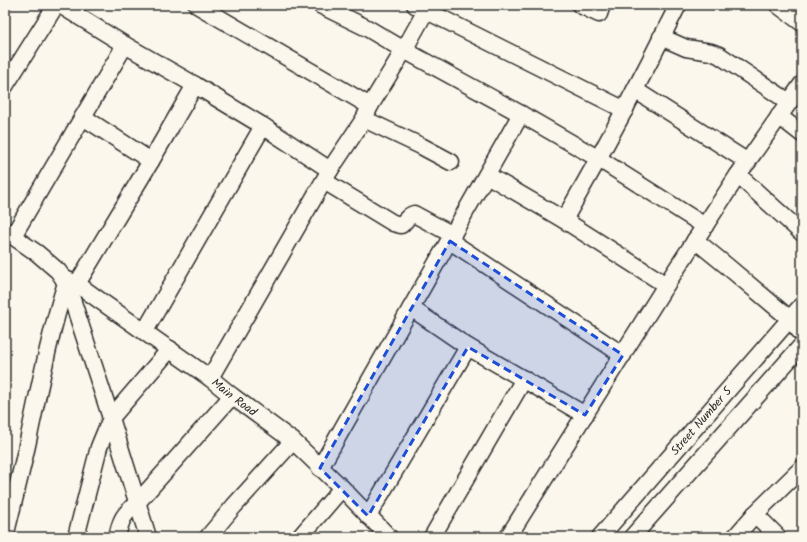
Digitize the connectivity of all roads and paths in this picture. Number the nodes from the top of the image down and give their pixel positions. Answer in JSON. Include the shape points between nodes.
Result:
{"nodes":[{"id":1,"x":56,"y":5,"type":"edge"},
{"id":2,"x":60,"y":5,"type":"edge"},
{"id":3,"x":197,"y":5,"type":"edge"},
{"id":4,"x":320,"y":5,"type":"edge"},
{"id":5,"x":580,"y":5,"type":"edge"},
{"id":6,"x":602,"y":5,"type":"edge"},
{"id":7,"x":678,"y":5,"type":"edge"},
{"id":8,"x":778,"y":5,"type":"edge"},
{"id":9,"x":423,"y":7,"type":"edge"},
{"id":10,"x":802,"y":23,"type":"edge"},
{"id":11,"x":661,"y":37,"type":"junction"},
{"id":12,"x":125,"y":45,"type":"junction"},
{"id":13,"x":404,"y":50,"type":"junction"},
{"id":14,"x":802,"y":84,"type":"edge"},
{"id":15,"x":195,"y":85,"type":"junction"},
{"id":16,"x":5,"y":86,"type":"edge"},
{"id":17,"x":635,"y":90,"type":"junction"},
{"id":18,"x":789,"y":102,"type":"junction"},
{"id":19,"x":625,"y":110,"type":"junction"},
{"id":20,"x":367,"y":112,"type":"junction"},
{"id":21,"x":521,"y":114,"type":"junction"},
{"id":22,"x":779,"y":116,"type":"junction"},
{"id":23,"x":83,"y":117,"type":"junction"},
{"id":24,"x":263,"y":126,"type":"junction"},
{"id":25,"x":802,"y":134,"type":"edge"},
{"id":26,"x":599,"y":159,"type":"junction"},
{"id":27,"x":151,"y":161,"type":"junction"},
{"id":28,"x":451,"y":162,"type":"dead end"},
{"id":29,"x":748,"y":162,"type":"junction"},
{"id":30,"x":327,"y":175,"type":"junction"},
{"id":31,"x":487,"y":175,"type":"junction"},
{"id":32,"x":738,"y":176,"type":"junction"},
{"id":33,"x":564,"y":220,"type":"junction"},
{"id":34,"x":705,"y":226,"type":"junction"},
{"id":35,"x":9,"y":233,"type":"edge"},
{"id":36,"x":802,"y":233,"type":"edge"},
{"id":37,"x":451,"y":238,"type":"junction"},
{"id":38,"x":695,"y":240,"type":"junction"},
{"id":39,"x":69,"y":282,"type":"junction"},
{"id":40,"x":666,"y":285,"type":"junction"},
{"id":41,"x":802,"y":306,"type":"edge"},
{"id":42,"x":411,"y":308,"type":"junction"},
{"id":43,"x":790,"y":319,"type":"junction"},
{"id":44,"x":145,"y":331,"type":"junction"},
{"id":45,"x":802,"y":334,"type":"edge"},
{"id":46,"x":802,"y":344,"type":"edge"},
{"id":47,"x":468,"y":346,"type":"junction"},
{"id":48,"x":170,"y":349,"type":"junction"},
{"id":49,"x":623,"y":355,"type":"junction"},
{"id":50,"x":210,"y":378,"type":"junction"},
{"id":51,"x":524,"y":379,"type":"junction"},
{"id":52,"x":232,"y":396,"type":"junction"},
{"id":53,"x":585,"y":415,"type":"junction"},
{"id":54,"x":111,"y":418,"type":"junction"},
{"id":55,"x":293,"y":442,"type":"junction"},
{"id":56,"x":320,"y":468,"type":"junction"},
{"id":57,"x":802,"y":468,"type":"edge"},
{"id":58,"x":342,"y":488,"type":"junction"},
{"id":59,"x":137,"y":503,"type":"junction"},
{"id":60,"x":755,"y":514,"type":"junction"},
{"id":61,"x":368,"y":516,"type":"junction"},
{"id":62,"x":6,"y":537,"type":"edge"},
{"id":63,"x":76,"y":537,"type":"edge"},
{"id":64,"x":117,"y":537,"type":"edge"},
{"id":65,"x":148,"y":537,"type":"edge"},
{"id":66,"x":208,"y":537,"type":"edge"},
{"id":67,"x":300,"y":537,"type":"edge"},
{"id":68,"x":389,"y":537,"type":"edge"},
{"id":69,"x":432,"y":537,"type":"edge"},
{"id":70,"x":508,"y":537,"type":"edge"},
{"id":71,"x":600,"y":537,"type":"edge"},
{"id":72,"x":632,"y":537,"type":"edge"},
{"id":73,"x":735,"y":537,"type":"edge"},
{"id":74,"x":778,"y":537,"type":"edge"}],
"edges":[{"from":1,"to":16,"type":"street"},
{"from":2,"to":12,"type":"street"},
{"from":3,"to":20,"type":"street"},
{"from":4,"to":13,"type":"street"},
{"from":5,"to":6,"type":"street","via":[[599,14]]},
{"from":7,"to":11,"type":"street"},
{"from":8,"to":10,"type":"street"},
{"from":9,"to":13,"type":"street"},
{"from":9,"to":19,"type":"street"},
{"from":11,"to":17,"type":"street"},
{"from":11,"to":18,"type":"street","via":[[686,48],[719,55]]},
{"from":12,"to":15,"type":"street"},
{"from":12,"to":23,"type":"street"},
{"from":13,"to":20,"type":"street"},
{"from":13,"to":21,"type":"street"},
{"from":14,"to":18,"type":"street"},
{"from":15,"to":24,"type":"street"},
{"from":15,"to":27,"type":"street"},
{"from":17,"to":19,"type":"street"},
{"from":17,"to":29,"type":"street"},
{"from":18,"to":22,"type":"street"},
{"from":19,"to":26,"type":"street"},
{"from":20,"to":28,"type":"street"},
{"from":20,"to":30,"type":"street"},
{"from":21,"to":26,"type":"street"},
{"from":21,"to":31,"type":"street"},
{"from":22,"to":25,"type":"street"},
{"from":22,"to":29,"type":"street"},
{"from":23,"to":27,"type":"street"},
{"from":23,"to":35,"type":"street"},
{"from":24,"to":30,"type":"street"},
{"from":24,"to":44,"type":"street"},
{"from":26,"to":33,"type":"street"},
{"from":26,"to":34,"type":"street"},
{"from":27,"to":39,"type":"street"},
{"from":29,"to":32,"type":"street"},
{"from":30,"to":37,"type":"street","via":[[392,223],[404,223],[414,214]]},
{"from":30,"to":50,"type":"street"},
{"from":31,"to":33,"type":"street"},
{"from":31,"to":37,"type":"street"},
{"from":32,"to":34,"type":"street"},
{"from":32,"to":36,"type":"street"},
{"from":33,"to":40,"type":"street"},
{"from":34,"to":38,"type":"street"},
{"from":35,"to":39,"type":"street","via":[[53,266]]},
{"from":37,"to":42,"type":"street"},
{"from":37,"to":49,"type":"street"},
{"from":38,"to":40,"type":"street"},
{"from":38,"to":43,"type":"street"},
{"from":39,"to":44,"type":"street","name":"Main Road"},
{"from":39,"to":54,"type":"street","via":[[70,293]]},
{"from":39,"to":62,"type":"street","via":[[57,312]]},
{"from":40,"to":49,"type":"street"},
{"from":41,"to":43,"type":"street","name":"Street Number 5"},
{"from":42,"to":47,"type":"street"},
{"from":42,"to":56,"type":"street"},
{"from":43,"to":45,"type":"street"},
{"from":43,"to":71,"type":"street","name":"Street Number 5"},
{"from":44,"to":48,"type":"street","name":"Main Road"},
{"from":46,"to":72,"type":"street"},
{"from":47,"to":51,"type":"street"},
{"from":47,"to":61,"type":"street"},
{"from":48,"to":50,"type":"street","name":"Main Road"},
{"from":48,"to":54,"type":"street"},
{"from":49,"to":53,"type":"street"},
{"from":50,"to":52,"type":"street","name":"Main Road"},
{"from":51,"to":53,"type":"street"},
{"from":51,"to":69,"type":"street"},
{"from":52,"to":55,"type":"street","name":"Main Road"},
{"from":52,"to":59,"type":"street"},
{"from":53,"to":70,"type":"street"},
{"from":54,"to":59,"type":"street"},
{"from":54,"to":63,"type":"street","via":[[99,447]]},
{"from":55,"to":56,"type":"street","name":"Main Road"},
{"from":55,"to":66,"type":"street"},
{"from":56,"to":58,"type":"street","name":"Main Road"},
{"from":57,"to":60,"type":"street"},
{"from":58,"to":61,"type":"street","name":"Main Road"},
{"from":58,"to":67,"type":"street"},
{"from":59,"to":64,"type":"street","via":[[126,512]]},
{"from":59,"to":65,"type":"street"},
{"from":60,"to":73,"type":"street"},
{"from":60,"to":74,"type":"street"},
{"from":61,"to":68,"type":"street","name":"Main Road"}]}
